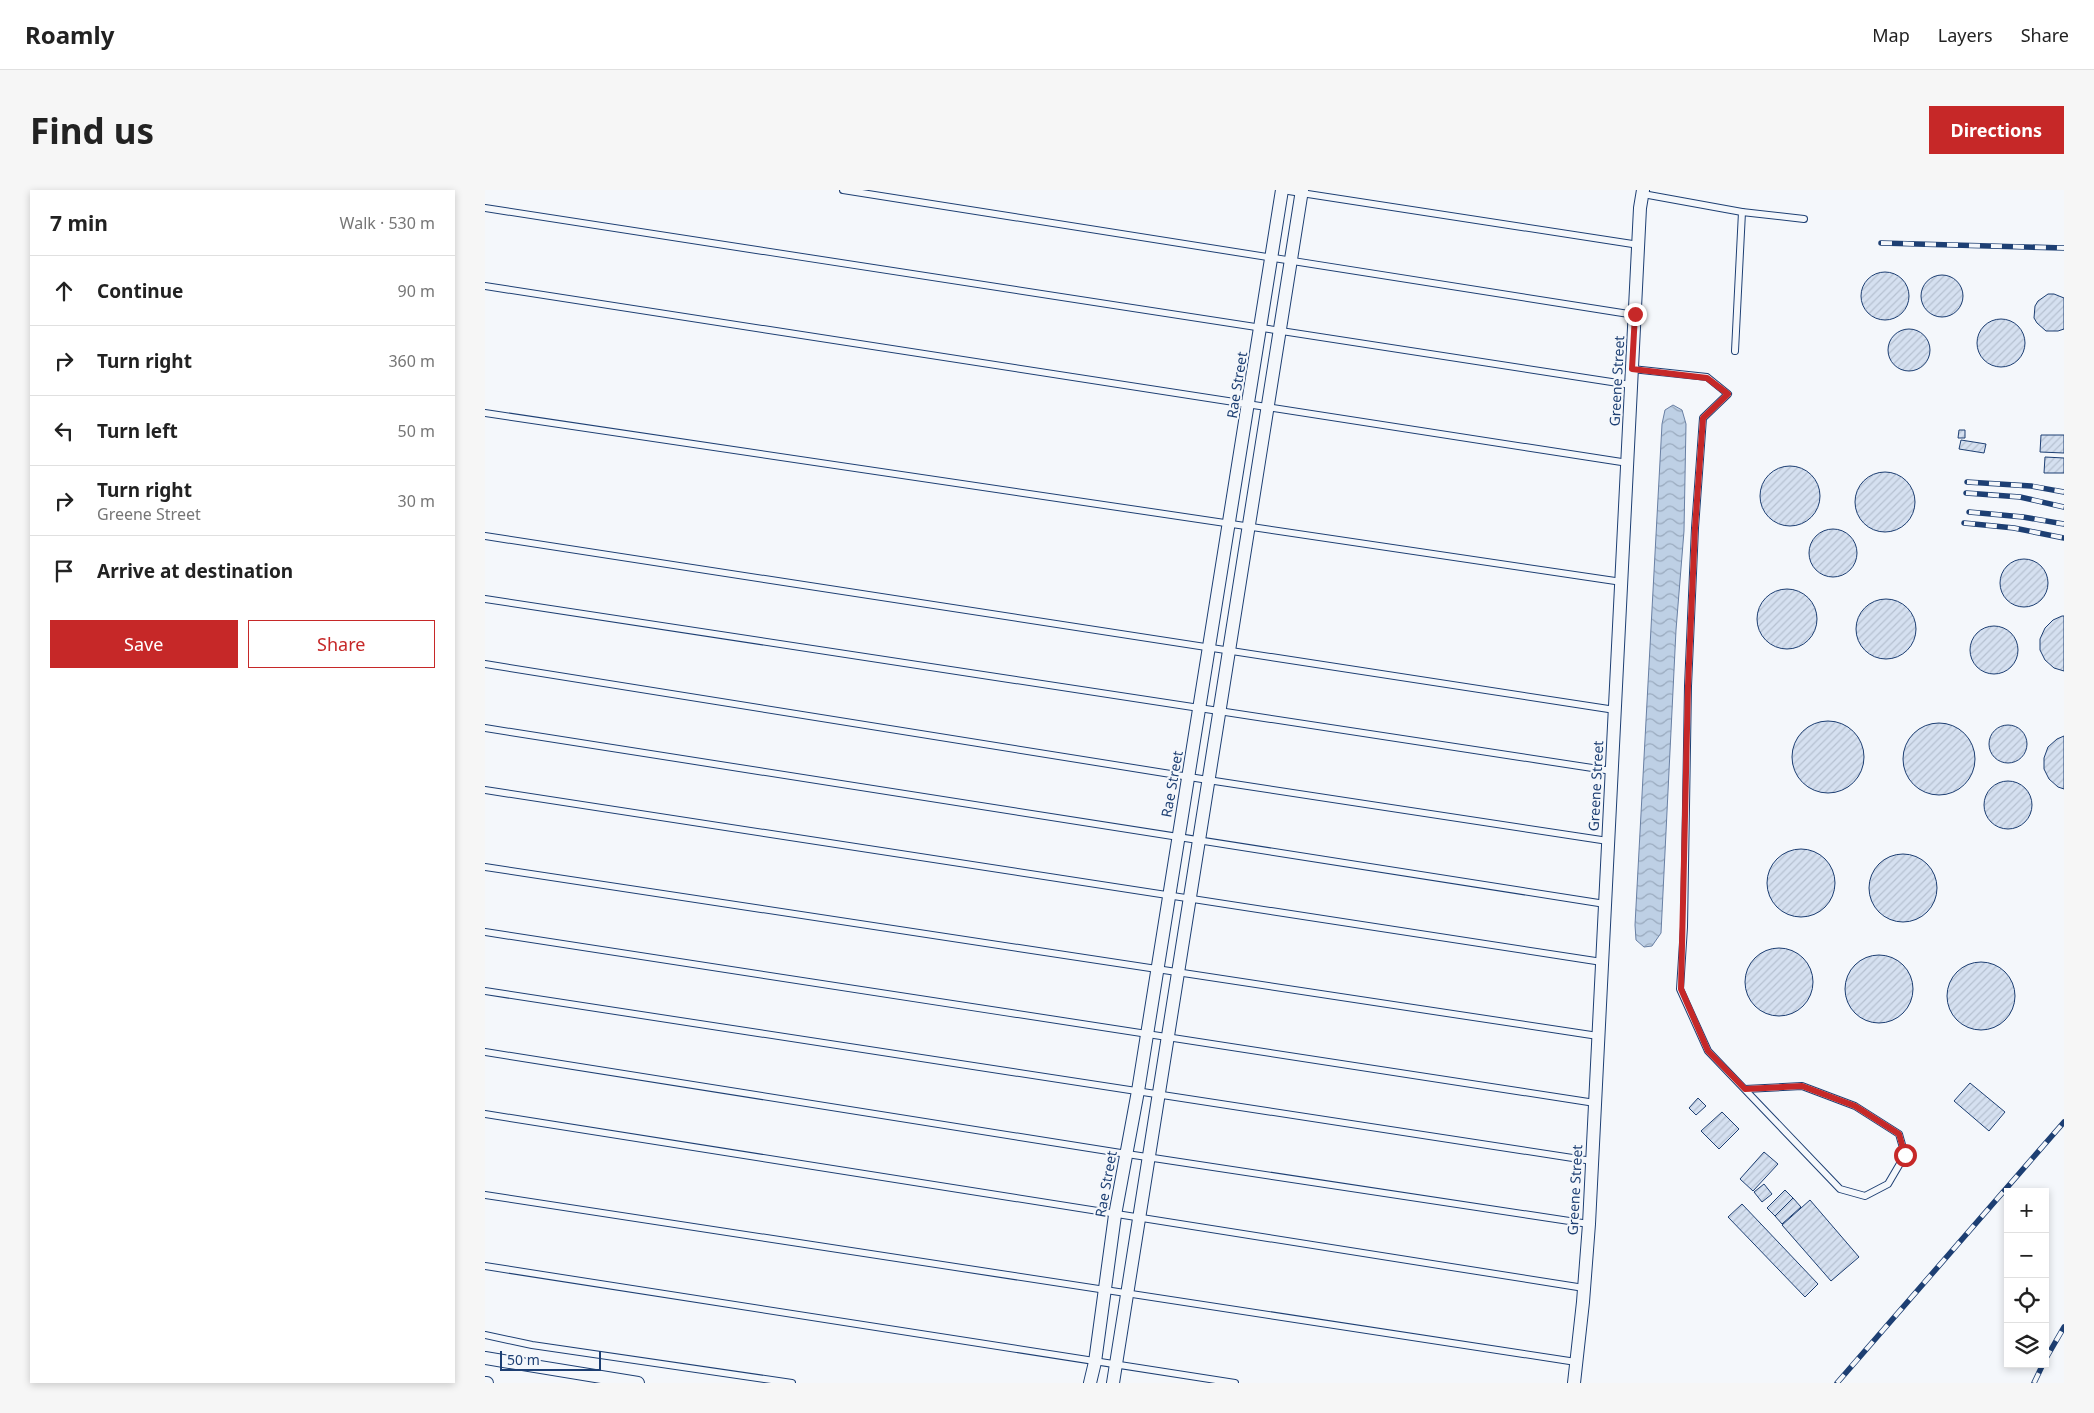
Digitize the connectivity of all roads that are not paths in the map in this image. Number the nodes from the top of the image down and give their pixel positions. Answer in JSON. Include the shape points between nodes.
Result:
{"nodes":[{"id":1,"x":843,"y":190,"type":"edge"},
{"id":2,"x":1282,"y":190,"type":"edge"},
{"id":3,"x":1302,"y":192,"type":"edge"},
{"id":4,"x":1643,"y":192,"type":"edge"},
{"id":5,"x":485,"y":208,"type":"edge"},
{"id":6,"x":1743,"y":212,"type":"junction"},
{"id":7,"x":1804,"y":219,"type":"dead end"},
{"id":8,"x":1639,"y":245,"type":"junction"},
{"id":9,"x":1272,"y":257,"type":"junction"},
{"id":10,"x":1291,"y":260,"type":"junction"},
{"id":11,"x":485,"y":286,"type":"edge"},
{"id":12,"x":1635,"y":314,"type":"junction"},
{"id":13,"x":1261,"y":328,"type":"junction"},
{"id":14,"x":1280,"y":331,"type":"junction"},
{"id":15,"x":1735,"y":351,"type":"dead end"},
{"id":16,"x":1632,"y":369,"type":"junction"},
{"id":17,"x":1631,"y":385,"type":"junction"},
{"id":18,"x":1249,"y":404,"type":"junction"},
{"id":19,"x":1268,"y":407,"type":"junction"},
{"id":20,"x":485,"y":413,"type":"edge"},
{"id":21,"x":1628,"y":463,"type":"junction"},
{"id":22,"x":1230,"y":523,"type":"junction"},
{"id":23,"x":1249,"y":526,"type":"junction"},
{"id":24,"x":485,"y":536,"type":"edge"},
{"id":25,"x":1621,"y":582,"type":"junction"},
{"id":26,"x":485,"y":599,"type":"edge"},
{"id":27,"x":1209,"y":647,"type":"junction"},
{"id":28,"x":1229,"y":650,"type":"junction"},
{"id":29,"x":485,"y":664,"type":"edge"},
{"id":30,"x":1200,"y":709,"type":"junction"},
{"id":31,"x":1615,"y":710,"type":"junction"},
{"id":32,"x":1219,"y":712,"type":"junction"},
{"id":33,"x":485,"y":728,"type":"edge"},
{"id":34,"x":1612,"y":772,"type":"junction"},
{"id":35,"x":1189,"y":777,"type":"junction"},
{"id":36,"x":1208,"y":780,"type":"junction"},
{"id":37,"x":485,"y":790,"type":"edge"},
{"id":38,"x":1177,"y":836,"type":"junction"},
{"id":39,"x":1199,"y":840,"type":"junction"},
{"id":40,"x":1608,"y":841,"type":"junction"},
{"id":41,"x":485,"y":867,"type":"edge"},
{"id":42,"x":1169,"y":896,"type":"junction"},
{"id":43,"x":1189,"y":899,"type":"junction"},
{"id":44,"x":1605,"y":904,"type":"junction"},
{"id":45,"x":485,"y":932,"type":"edge"},
{"id":46,"x":1602,"y":962,"type":"junction"},
{"id":47,"x":1157,"y":970,"type":"junction"},
{"id":48,"x":1178,"y":973,"type":"junction"},
{"id":49,"x":485,"y":991,"type":"edge"},
{"id":50,"x":1146,"y":1035,"type":"junction"},
{"id":51,"x":1598,"y":1036,"type":"junction"},
{"id":52,"x":1167,"y":1038,"type":"junction"},
{"id":53,"x":485,"y":1052,"type":"edge"},
{"id":54,"x":1745,"y":1089,"type":"junction"},
{"id":55,"x":1138,"y":1090,"type":"junction"},
{"id":56,"x":1159,"y":1094,"type":"junction"},
{"id":57,"x":1595,"y":1103,"type":"junction"},
{"id":58,"x":485,"y":1114,"type":"edge"},
{"id":59,"x":1127,"y":1154,"type":"junction"},
{"id":60,"x":1148,"y":1158,"type":"junction"},
{"id":61,"x":1592,"y":1160,"type":"junction"},
{"id":62,"x":485,"y":1195,"type":"edge"},
{"id":63,"x":1115,"y":1215,"type":"junction"},
{"id":64,"x":1139,"y":1219,"type":"junction"},
{"id":65,"x":1589,"y":1224,"type":"junction"},
{"id":66,"x":485,"y":1266,"type":"edge"},
{"id":67,"x":1584,"y":1288,"type":"junction"},
{"id":68,"x":1105,"y":1290,"type":"junction"},
{"id":69,"x":1127,"y":1294,"type":"junction"},
{"id":70,"x":485,"y":1335,"type":"edge"},
{"id":71,"x":485,"y":1358,"type":"edge"},
{"id":72,"x":1095,"y":1362,"type":"junction"},
{"id":73,"x":1576,"y":1362,"type":"junction"},
{"id":74,"x":1115,"y":1365,"type":"junction"},
{"id":75,"x":637,"y":1383,"type":"edge"},
{"id":76,"x":793,"y":1383,"type":"edge"},
{"id":77,"x":1090,"y":1383,"type":"edge"},
{"id":78,"x":1113,"y":1383,"type":"edge"},
{"id":79,"x":1235,"y":1383,"type":"edge"},
{"id":80,"x":1574,"y":1383,"type":"edge"}],
"edges":[{"from":1,"to":9,"type":"lane"},
{"from":2,"to":3,"type":"lane"},
{"from":2,"to":9,"type":"street","name":"Rae Street"},
{"from":3,"to":8,"type":"lane"},
{"from":3,"to":10,"type":"street"},
{"from":4,"to":6,"type":"lane"},
{"from":4,"to":8,"type":"street","name":"Greene Street"},
{"from":5,"to":13,"type":"lane"},
{"from":6,"to":7,"type":"lane"},
{"from":6,"to":15,"type":"lane"},
{"from":8,"to":12,"type":"street","name":"Greene Street"},
{"from":9,"to":10,"type":"lane"},
{"from":9,"to":13,"type":"street","name":"Rae Street"},
{"from":10,"to":12,"type":"lane"},
{"from":10,"to":14,"type":"street"},
{"from":11,"to":18,"type":"lane"},
{"from":12,"to":16,"type":"street","name":"Greene Street"},
{"from":13,"to":14,"type":"lane"},
{"from":13,"to":18,"type":"street","name":"Rae Street"},
{"from":14,"to":17,"type":"lane"},
{"from":14,"to":19,"type":"street"},
{"from":16,"to":17,"type":"street","name":"Greene Street"},
{"from":16,"to":54,"type":"lane","via":[[1707,378],[1728,394],[1703,418],[1688,686],[1681,989],[1708,1051]]},
{"from":17,"to":21,"type":"street","name":"Greene Street"},
{"from":18,"to":19,"type":"lane"},
{"from":18,"to":22,"type":"street","name":"Rae Street"},
{"from":19,"to":21,"type":"lane"},
{"from":19,"to":23,"type":"street"},
{"from":20,"to":22,"type":"lane"},
{"from":21,"to":25,"type":"street","name":"Greene Street"},
{"from":22,"to":23,"type":"lane"},
{"from":22,"to":27,"type":"street","name":"Rae Street"},
{"from":23,"to":25,"type":"lane"},
{"from":23,"to":28,"type":"street"},
{"from":24,"to":27,"type":"lane"},
{"from":25,"to":31,"type":"street","name":"Greene Street"},
{"from":26,"to":30,"type":"lane"},
{"from":27,"to":28,"type":"lane"},
{"from":27,"to":30,"type":"street","name":"Rae Street"},
{"from":28,"to":31,"type":"lane"},
{"from":28,"to":32,"type":"street"},
{"from":29,"to":35,"type":"lane"},
{"from":30,"to":32,"type":"lane"},
{"from":30,"to":35,"type":"street","name":"Rae Street"},
{"from":31,"to":34,"type":"street","name":"Greene Street"},
{"from":32,"to":34,"type":"lane"},
{"from":32,"to":36,"type":"street"},
{"from":33,"to":38,"type":"lane"},
{"from":34,"to":40,"type":"street","name":"Greene Street"},
{"from":35,"to":36,"type":"lane"},
{"from":35,"to":38,"type":"street","name":"Rae Street"},
{"from":36,"to":39,"type":"street"},
{"from":36,"to":40,"type":"lane"},
{"from":37,"to":42,"type":"lane"},
{"from":38,"to":39,"type":"lane"},
{"from":38,"to":42,"type":"street","name":"Rae Street"},
{"from":39,"to":43,"type":"street"},
{"from":39,"to":44,"type":"lane"},
{"from":40,"to":44,"type":"street","name":"Greene Street"},
{"from":41,"to":47,"type":"lane"},
{"from":42,"to":43,"type":"lane"},
{"from":42,"to":47,"type":"street","name":"Rae Street"},
{"from":43,"to":46,"type":"lane"},
{"from":43,"to":48,"type":"street"},
{"from":44,"to":46,"type":"street","name":"Greene Street"},
{"from":45,"to":50,"type":"lane"},
{"from":46,"to":51,"type":"street","name":"Greene Street"},
{"from":47,"to":48,"type":"lane"},
{"from":47,"to":50,"type":"street","name":"Rae Street"},
{"from":48,"to":51,"type":"lane"},
{"from":48,"to":52,"type":"street"},
{"from":49,"to":55,"type":"lane"},
{"from":50,"to":52,"type":"lane"},
{"from":50,"to":55,"type":"street","name":"Rae Street"},
{"from":51,"to":57,"type":"street","name":"Greene Street"},
{"from":52,"to":56,"type":"street"},
{"from":52,"to":57,"type":"lane"},
{"from":53,"to":59,"type":"lane"},
{"from":54,"to":54,"type":"lane","via":[[1840,1189],[1865,1196],[1888,1184],[1905,1155],[1899,1134],[1855,1106],[1802,1086]]},
{"from":55,"to":56,"type":"lane"},
{"from":55,"to":59,"type":"street","name":"Rae Street"},
{"from":56,"to":60,"type":"street"},
{"from":56,"to":61,"type":"lane"},
{"from":57,"to":61,"type":"street","name":"Greene Street"},
{"from":58,"to":63,"type":"lane"},
{"from":59,"to":60,"type":"lane"},
{"from":59,"to":63,"type":"street","name":"Rae Street"},
{"from":60,"to":64,"type":"street"},
{"from":60,"to":65,"type":"lane"},
{"from":61,"to":65,"type":"street","name":"Greene Street"},
{"from":62,"to":68,"type":"lane"},
{"from":63,"to":64,"type":"lane"},
{"from":63,"to":68,"type":"street","name":"Rae Street"},
{"from":64,"to":67,"type":"lane"},
{"from":64,"to":69,"type":"street"},
{"from":65,"to":67,"type":"street","name":"Greene Street"},
{"from":66,"to":72,"type":"lane"},
{"from":67,"to":73,"type":"street","name":"Greene Street"},
{"from":68,"to":69,"type":"lane"},
{"from":68,"to":72,"type":"street","name":"Rae Street"},
{"from":69,"to":73,"type":"lane"},
{"from":69,"to":74,"type":"street"},
{"from":70,"to":76,"type":"lane","via":[[542,1347]]},
{"from":71,"to":75,"type":"street"},
{"from":72,"to":74,"type":"lane"},
{"from":72,"to":77,"type":"street","name":"Rae Street"},
{"from":73,"to":80,"type":"street","name":"Greene Street"},
{"from":74,"to":78,"type":"street"},
{"from":74,"to":79,"type":"lane"}]}
